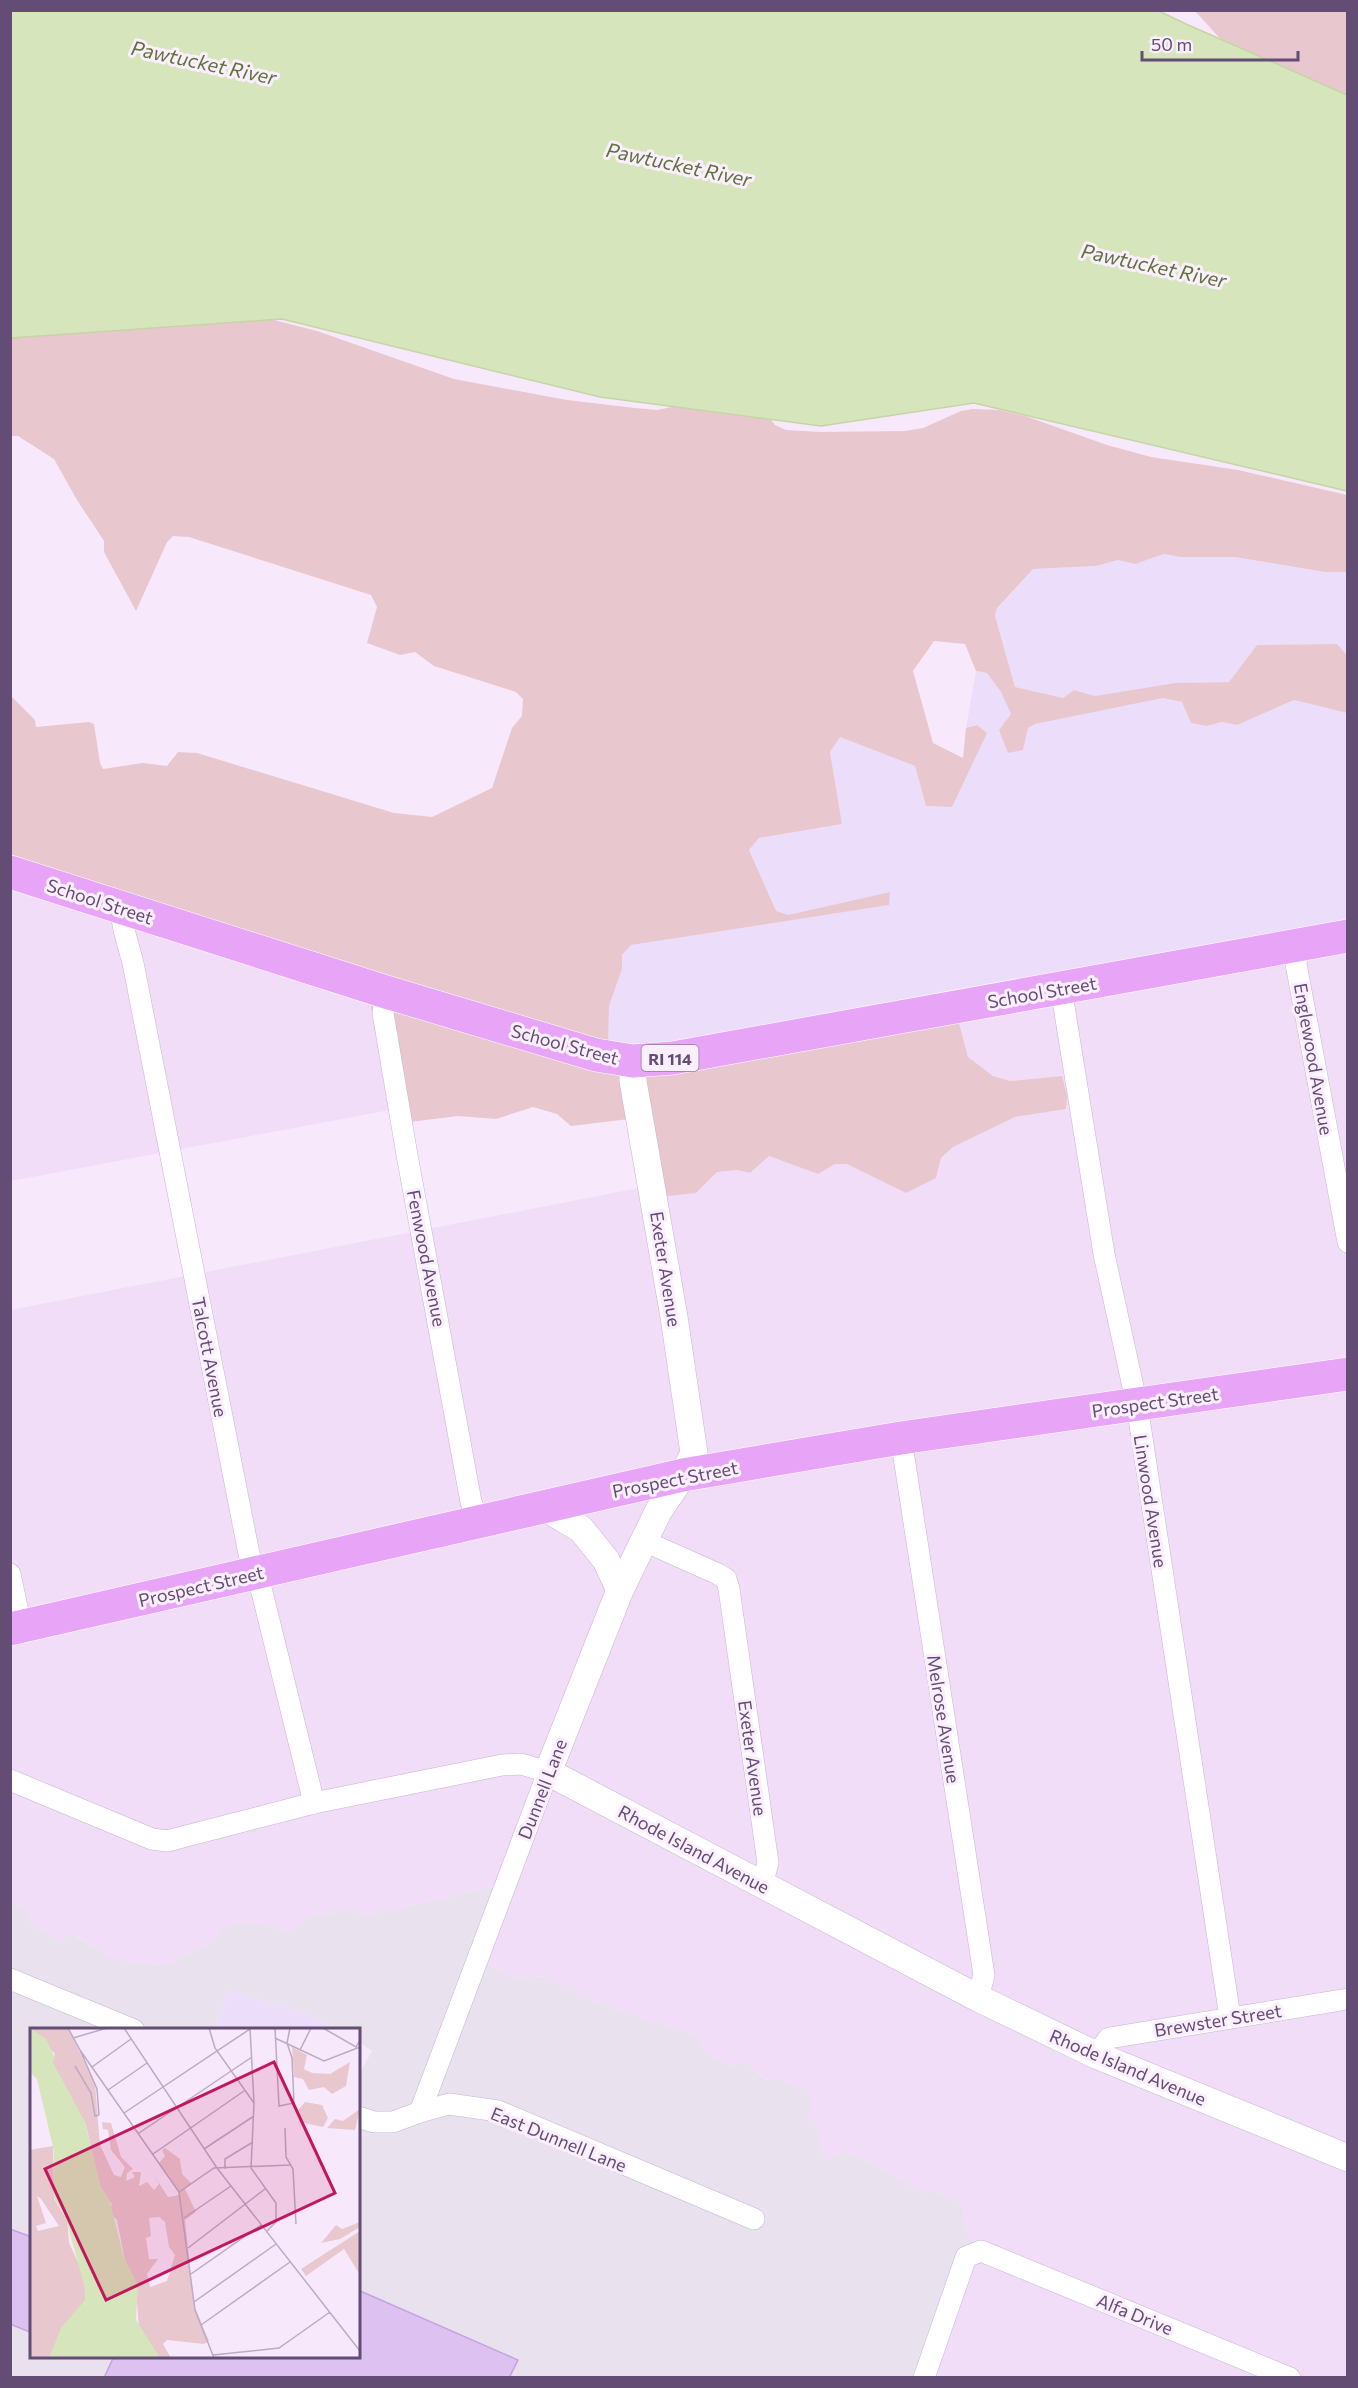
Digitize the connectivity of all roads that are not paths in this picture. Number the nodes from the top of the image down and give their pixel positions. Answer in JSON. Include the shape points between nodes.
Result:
{"nodes":[{"id":1,"x":10,"y":872,"type":"edge"},
{"id":2,"x":120,"y":907,"type":"junction"},
{"id":3,"x":1347,"y":936,"type":"edge"},
{"id":4,"x":1298,"y":946,"type":"junction"},
{"id":5,"x":1061,"y":988,"type":"junction"},
{"id":6,"x":386,"y":992,"type":"junction"},
{"id":7,"x":633,"y":1061,"type":"junction"},
{"id":8,"x":1347,"y":1242,"type":"edge"},
{"id":9,"x":1347,"y":1374,"type":"edge"},
{"id":10,"x":1137,"y":1405,"type":"junction"},
{"id":11,"x":900,"y":1438,"type":"junction"},
{"id":12,"x":683,"y":1475,"type":"junction"},
{"id":13,"x":542,"y":1506,"type":"junction"},
{"id":14,"x":479,"y":1523,"type":"junction"},
{"id":15,"x":644,"y":1541,"type":"junction"},
{"id":16,"x":10,"y":1574,"type":"edge"},
{"id":17,"x":256,"y":1574,"type":"junction"},
{"id":18,"x":620,"y":1590,"type":"junction"},
{"id":19,"x":16,"y":1627,"type":"edge"},
{"id":20,"x":548,"y":1772,"type":"junction"},
{"id":21,"x":10,"y":1780,"type":"edge"},
{"id":22,"x":314,"y":1803,"type":"junction"},
{"id":23,"x":762,"y":1885,"type":"junction"},
{"id":24,"x":10,"y":1979,"type":"edge"},
{"id":25,"x":978,"y":1998,"type":"junction"},
{"id":26,"x":1347,"y":1999,"type":"edge"},
{"id":27,"x":1230,"y":2017,"type":"junction"},
{"id":28,"x":129,"y":2028,"type":"edge"},
{"id":29,"x":1096,"y":2055,"type":"junction"},
{"id":30,"x":420,"y":2112,"type":"junction"},
{"id":31,"x":360,"y":2118,"type":"edge"},
{"id":32,"x":1347,"y":2158,"type":"edge"},
{"id":33,"x":754,"y":2219,"type":"dead end"},
{"id":34,"x":924,"y":2378,"type":"edge"},
{"id":35,"x":1290,"y":2378,"type":"edge"}],
"edges":[{"from":1,"to":2,"type":"main road","name":"School Street","number":"RI 114"},
{"from":2,"to":6,"type":"main road","name":"School Street","number":"RI 114"},
{"from":2,"to":17,"type":"street","name":"Talcott Avenue"},
{"from":3,"to":4,"type":"main road","name":"School Street","number":"RI 114"},
{"from":4,"to":5,"type":"main road","name":"School Street","number":"RI 114"},
{"from":4,"to":8,"type":"street","name":"Englewood Avenue","via":[[1296,964]]},
{"from":5,"to":7,"type":"main road","name":"School Street","number":"RI 114","via":[[673,1058]]},
{"from":5,"to":10,"type":"street","name":"Linwood Avenue","via":[[1104,1254]]},
{"from":6,"to":7,"type":"main road","name":"School Street","number":"RI 114","via":[[596,1055]]},
{"from":6,"to":14,"type":"street","name":"Fenwood Avenue","via":[[383,1013],[407,1155],[471,1502]]},
{"from":7,"to":12,"type":"street","name":"Exeter Avenue","via":[[633,1081],[673,1305],[694,1453]]},
{"from":9,"to":10,"type":"main road","name":"Prospect Street"},
{"from":10,"to":11,"type":"main road","name":"Prospect Street"},
{"from":10,"to":27,"type":"street","name":"Linwood Avenue"},
{"from":11,"to":12,"type":"main road","name":"Prospect Street"},
{"from":11,"to":25,"type":"street","name":"Melrose Avenue","via":[[984,1975]]},
{"from":12,"to":13,"type":"main road","name":"Prospect Street"},
{"from":12,"to":15,"type":"street","name":"Dunnell Lane"},
{"from":13,"to":14,"type":"main road","name":"Prospect Street"},
{"from":13,"to":18,"type":"street","via":[[581,1529],[606,1560]]},
{"from":14,"to":17,"type":"main road","name":"Prospect Street"},
{"from":15,"to":18,"type":"street","name":"Dunnell Lane"},
{"from":15,"to":23,"type":"street","name":"Exeter Avenue","via":[[726,1579],[768,1863]]},
{"from":16,"to":19,"type":"street"},
{"from":17,"to":19,"type":"main road","name":"Prospect Street"},
{"from":17,"to":22,"type":"street","name":"Talcott Avenue"},
{"from":18,"to":20,"type":"street","name":"Dunnell Lane"},
{"from":20,"to":22,"type":"street","name":"Rhode Island Avenue","via":[[521,1764],[501,1765]]},
{"from":20,"to":23,"type":"street","name":"Rhode Island Avenue"},
{"from":20,"to":30,"type":"street","name":"Dunnell Lane"},
{"from":21,"to":22,"type":"street","name":"Rhode Island Avenue","via":[[152,1839],[167,1840]]},
{"from":23,"to":25,"type":"street","name":"Rhode Island Avenue"},
{"from":24,"to":28,"type":"street"},
{"from":25,"to":29,"type":"street","name":"Rhode Island Avenue"},
{"from":26,"to":27,"type":"street","name":"Brewster Street"},
{"from":27,"to":29,"type":"street","name":"Brewster Street","via":[[1109,2038]]},
{"from":29,"to":32,"type":"street","name":"Rhode Island Avenue"},
{"from":30,"to":31,"type":"street","name":"East Dunnell Lane","via":[[393,2122]]},
{"from":30,"to":33,"type":"street","name":"East Dunnell Lane","via":[[449,2104],[498,2111]]},
{"from":34,"to":35,"type":"street","name":"Alfa Drive","via":[[966,2257],[981,2251]]}]}
